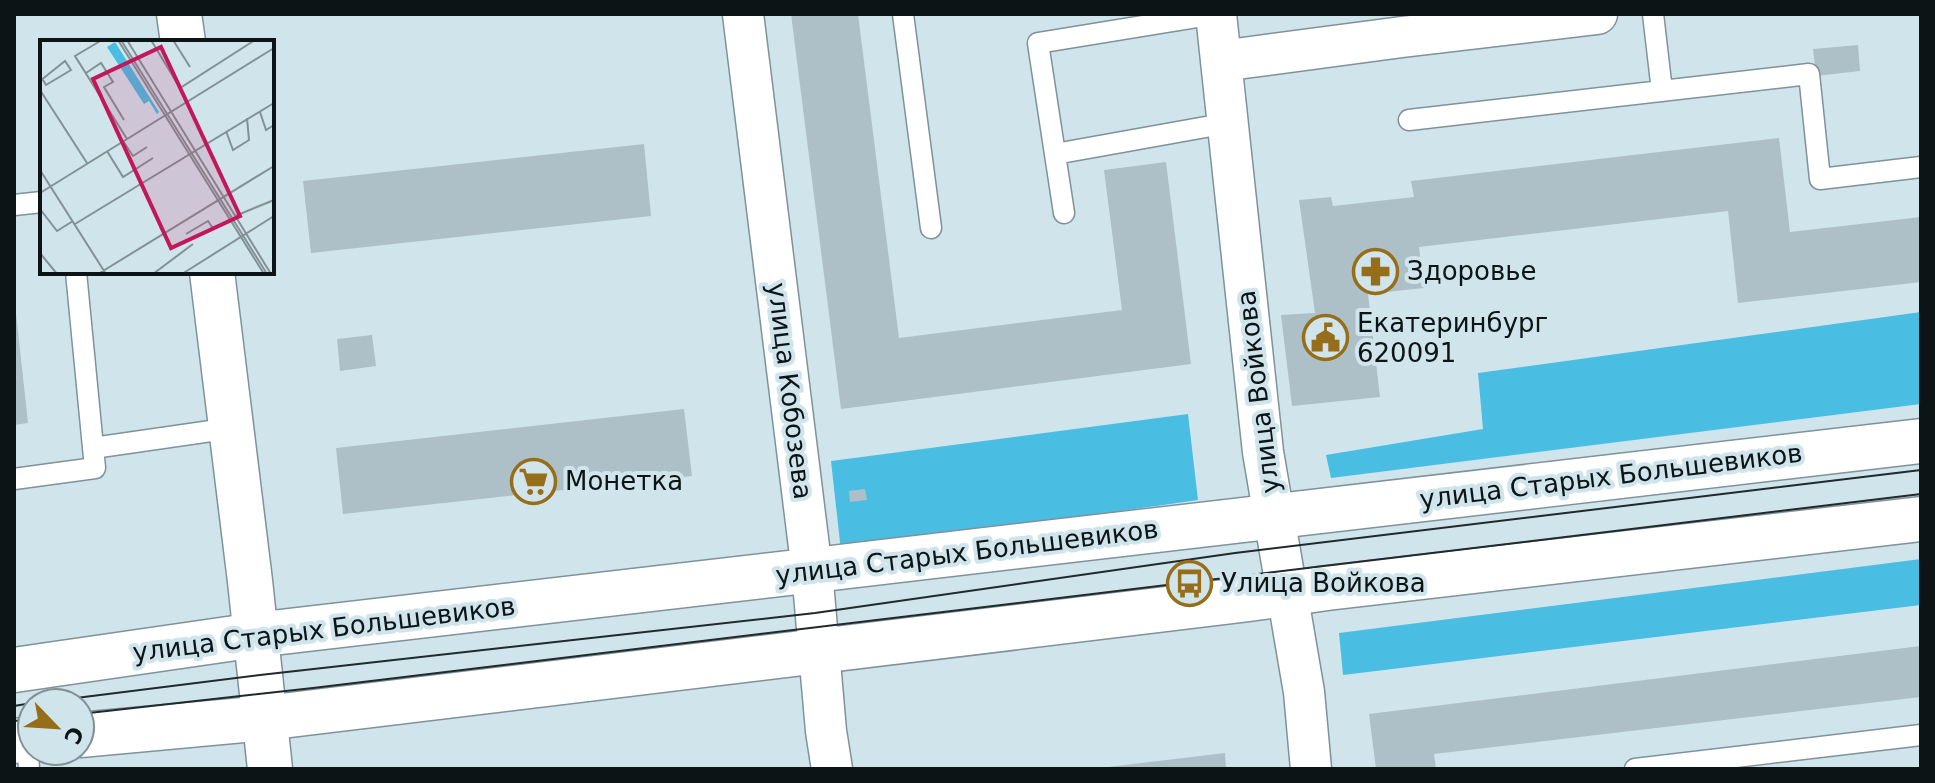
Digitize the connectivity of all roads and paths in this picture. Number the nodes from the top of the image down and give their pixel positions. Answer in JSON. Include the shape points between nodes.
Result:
{"nodes":[{"id":1,"x":179,"y":14,"type":"edge"},
{"id":2,"x":743,"y":14,"type":"edge"},
{"id":3,"x":903,"y":14,"type":"edge"},
{"id":4,"x":1216,"y":14,"type":"edge"},
{"id":5,"x":1597,"y":14,"type":"edge"},
{"id":6,"x":1653,"y":14,"type":"edge"},
{"id":7,"x":1401,"y":25,"type":"edge"},
{"id":8,"x":183,"y":40,"type":"edge"},
{"id":9,"x":1221,"y":61,"type":"junction"},
{"id":10,"x":1662,"y":91,"type":"junction"},
{"id":11,"x":1409,"y":120,"type":"dead end"},
{"id":12,"x":1228,"y":123,"type":"junction"},
{"id":13,"x":1055,"y":154,"type":"junction"},
{"id":14,"x":1921,"y":167,"type":"edge"},
{"id":15,"x":40,"y":202,"type":"edge"},
{"id":16,"x":14,"y":205,"type":"edge"},
{"id":17,"x":1064,"y":213,"type":"dead end"},
{"id":18,"x":931,"y":228,"type":"dead end"},
{"id":19,"x":76,"y":274,"type":"edge"},
{"id":20,"x":212,"y":274,"type":"edge"},
{"id":21,"x":232,"y":428,"type":"junction"},
{"id":22,"x":1921,"y":441,"type":"edge"},
{"id":23,"x":93,"y":448,"type":"junction"},
{"id":24,"x":14,"y":479,"type":"edge"},
{"id":25,"x":1273,"y":515,"type":"junction"},
{"id":26,"x":1921,"y":519,"type":"edge"},
{"id":27,"x":812,"y":571,"type":"junction"},
{"id":28,"x":1286,"y":595,"type":"junction"},
{"id":29,"x":256,"y":635,"type":"junction"},
{"id":30,"x":819,"y":650,"type":"junction"},
{"id":31,"x":14,"y":670,"type":"edge"},
{"id":32,"x":265,"y":718,"type":"junction"},
{"id":33,"x":96,"y":734,"type":"edge"},
{"id":34,"x":1921,"y":735,"type":"edge"},
{"id":35,"x":270,"y":769,"type":"edge"},
{"id":36,"x":832,"y":769,"type":"edge"},
{"id":37,"x":1311,"y":769,"type":"edge"},
{"id":38,"x":1635,"y":769,"type":"edge"}],
"edges":[{"from":1,"to":8,"type":"main road"},
{"from":2,"to":27,"type":"street","name":"улица Кобозева"},
{"from":3,"to":18,"type":"lane"},
{"from":4,"to":9,"type":"street","name":"улица Войкова"},
{"from":4,"to":13,"type":"lane","via":[[1038,43]]},
{"from":5,"to":7,"type":"street"},
{"from":6,"to":10,"type":"lane"},
{"from":7,"to":9,"type":"street"},
{"from":9,"to":12,"type":"street","name":"улица Войкова"},
{"from":10,"to":11,"type":"lane"},
{"from":10,"to":14,"type":"lane","via":[[1809,74],[1820,179]]},
{"from":12,"to":13,"type":"lane"},
{"from":12,"to":25,"type":"street","name":"улица Войкова"},
{"from":13,"to":17,"type":"lane"},
{"from":15,"to":16,"type":"lane"},
{"from":19,"to":23,"type":"lane"},
{"from":20,"to":21,"type":"main road"},
{"from":21,"to":23,"type":"lane"},
{"from":21,"to":29,"type":"main road"},
{"from":22,"to":25,"type":"main road","name":"улица Старых Большевиков"},
{"from":23,"to":24,"type":"lane","via":[[95,468]]},
{"from":25,"to":27,"type":"main road","name":"улица Старых Большевиков"},
{"from":25,"to":28,"type":"street","name":"улица Войкова"},
{"from":26,"to":28,"type":"main road"},
{"from":27,"to":29,"type":"main road","name":"улица Старых Большевиков"},
{"from":27,"to":30,"type":"street","name":"улица Кобозева"},
{"from":28,"to":30,"type":"main road"},
{"from":28,"to":37,"type":"street","name":"улица Войкова","via":[[1304,692]]},
{"from":29,"to":31,"type":"main road","name":"улица Старых Большевиков"},
{"from":29,"to":32,"type":"main road"},
{"from":30,"to":32,"type":"main road"},
{"from":30,"to":36,"type":"street","name":"улица Кобозева"},
{"from":32,"to":33,"type":"main road"},
{"from":32,"to":35,"type":"main road"},
{"from":34,"to":38,"type":"lane"}]}
